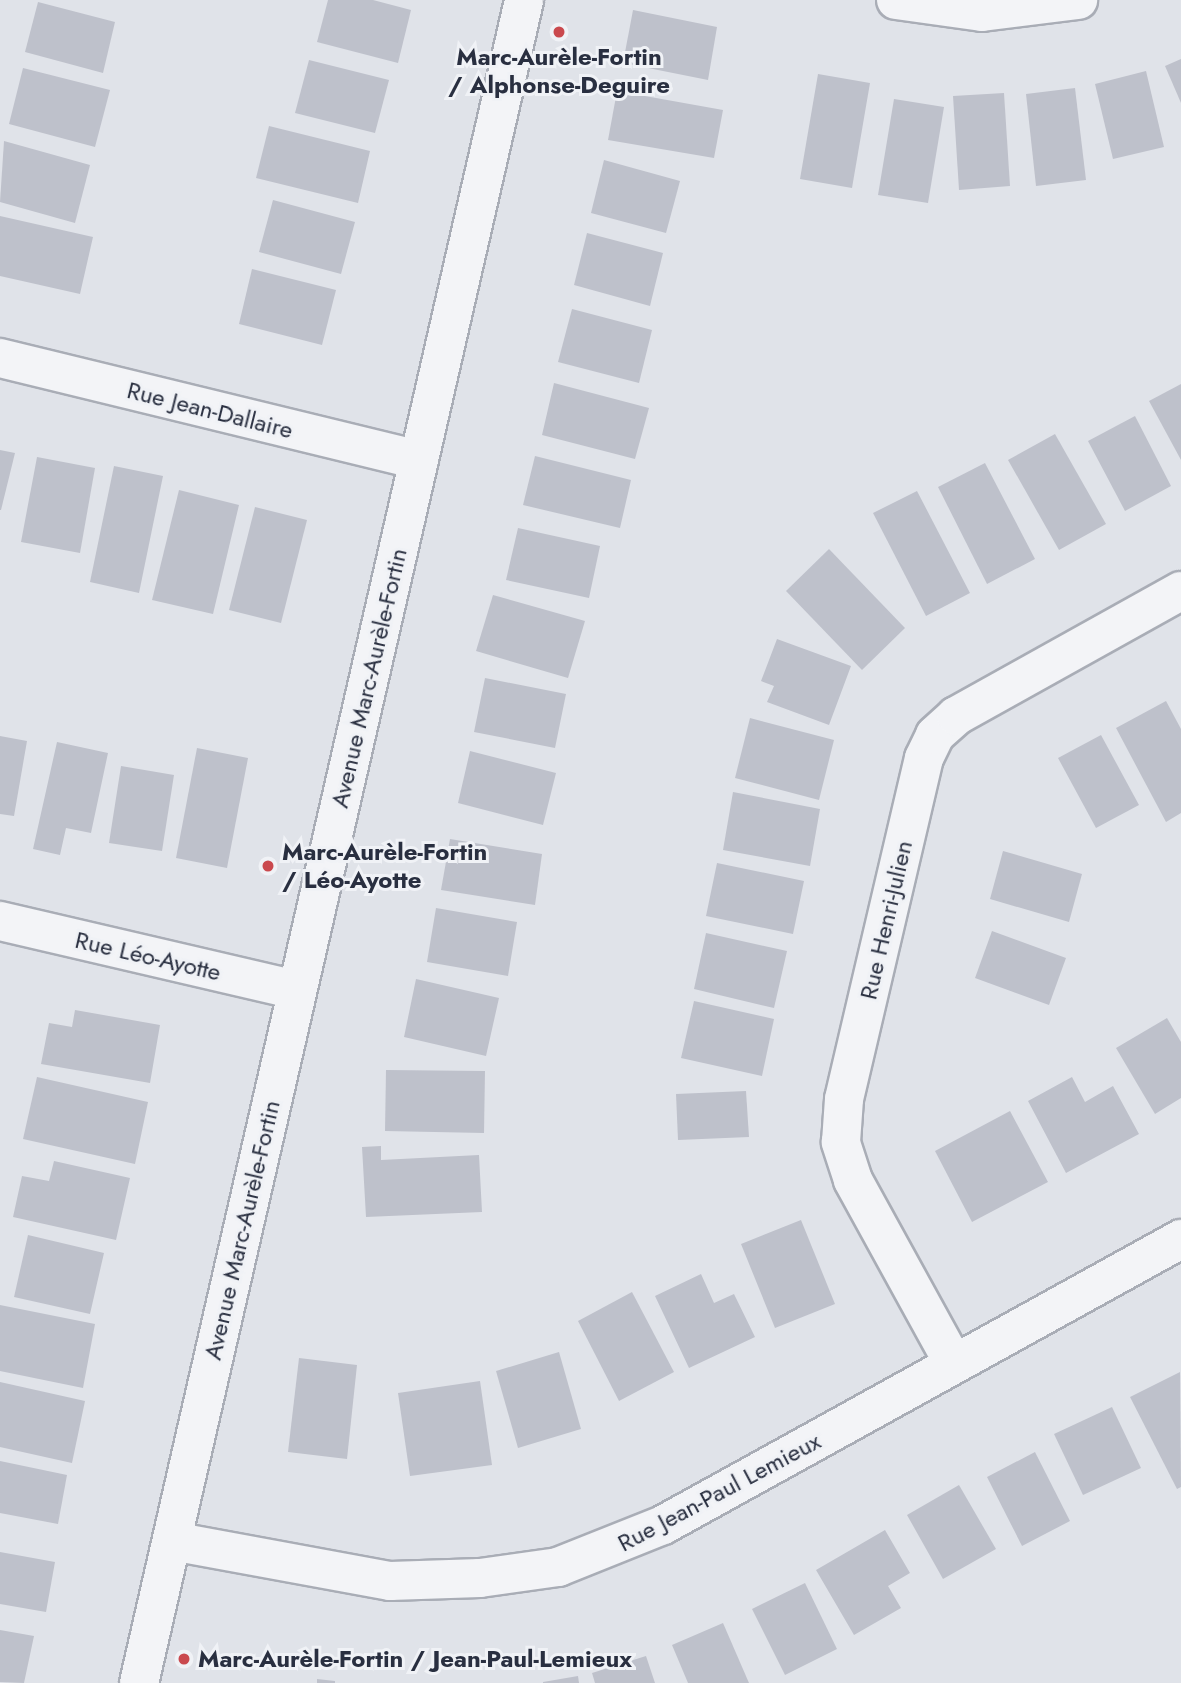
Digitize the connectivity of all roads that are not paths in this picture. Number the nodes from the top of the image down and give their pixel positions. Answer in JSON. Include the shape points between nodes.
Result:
{"nodes":[{"id":1,"x":524,"y":0,"type":"edge"},
{"id":2,"x":896,"y":0,"type":"edge"},
{"id":3,"x":1077,"y":0,"type":"edge"},
{"id":4,"x":0,"y":358,"type":"edge"},
{"id":5,"x":419,"y":460,"type":"junction"},
{"id":6,"x":1181,"y":591,"type":"edge"},
{"id":7,"x":0,"y":921,"type":"edge"},
{"id":8,"x":296,"y":990,"type":"junction"},
{"id":9,"x":1181,"y":1239,"type":"edge"},
{"id":10,"x":954,"y":1364,"type":"junction"},
{"id":11,"x":172,"y":1541,"type":"junction"},
{"id":12,"x":139,"y":1683,"type":"edge"}],
"edges":[{"from":1,"to":5,"type":"street","name":"Avenue Marc-Aurèle-Fortin"},
{"from":2,"to":3,"type":"street","via":[[982,12]]},
{"from":4,"to":5,"type":"street","name":"Rue Jean-Dallaire"},
{"from":5,"to":8,"type":"street","name":"Avenue Marc-Aurèle-Fortin"},
{"from":6,"to":10,"type":"street","name":"Rue Henri-Julien","via":[[956,716],[935,735],[924,758],[844,1099],[841,1142],[853,1180]]},
{"from":7,"to":8,"type":"street","name":"Rue Léo-Ayotte"},
{"from":8,"to":11,"type":"street","name":"Avenue Marc-Aurèle-Fortin"},
{"from":9,"to":10,"type":"street","name":"Rue Jean-Paul Lemieux"},
{"from":10,"to":11,"type":"street","name":"Rue Jean-Paul Lemieux","via":[[639,1538],[558,1567],[480,1578],[390,1581]]},
{"from":11,"to":12,"type":"street","name":"Avenue Marc-Aurèle-Fortin"}]}
